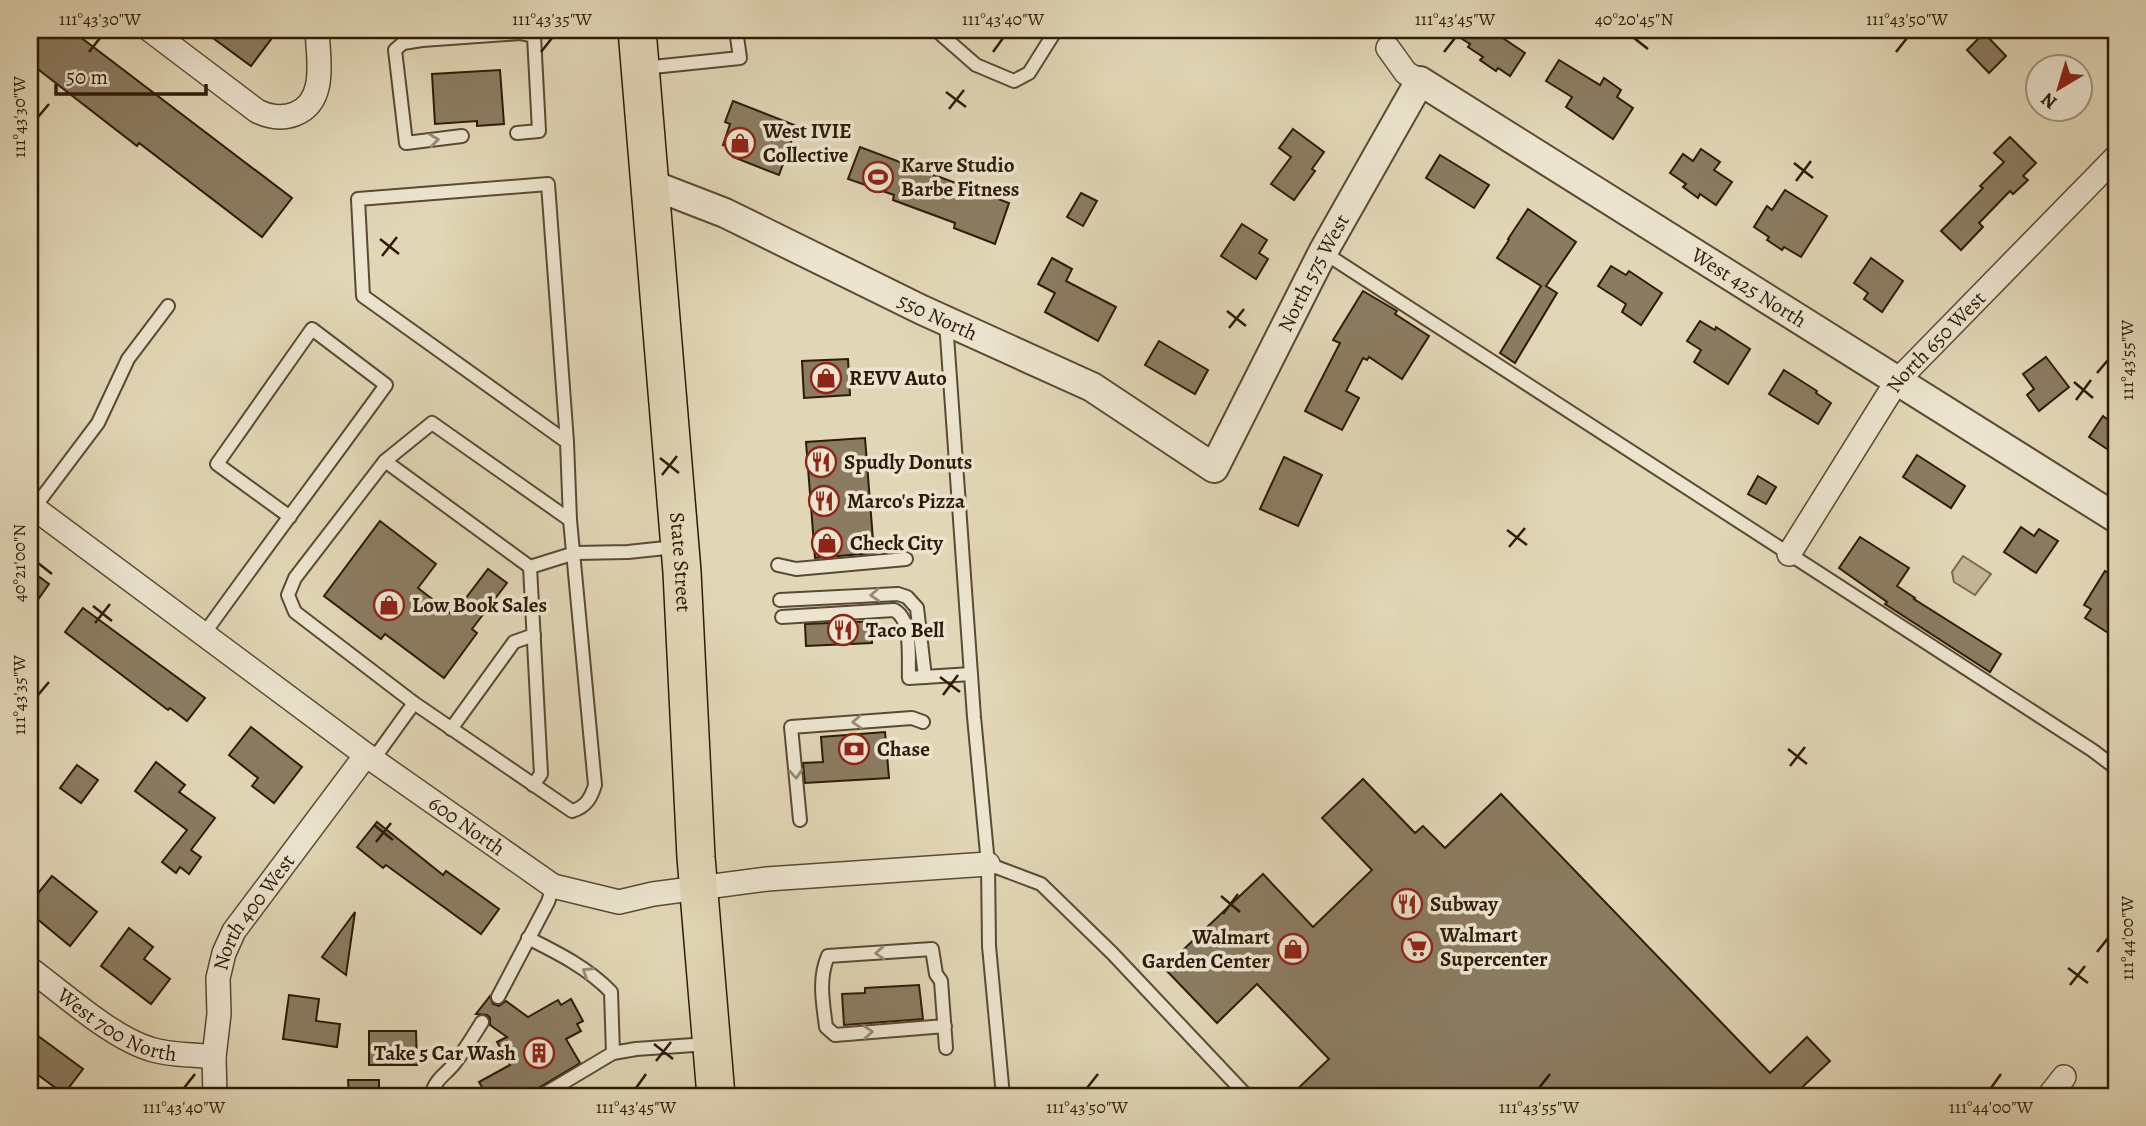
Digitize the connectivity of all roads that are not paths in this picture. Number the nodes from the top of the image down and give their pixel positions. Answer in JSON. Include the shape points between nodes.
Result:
{"nodes":[{"id":1,"x":150,"y":30,"type":"edge"},
{"id":2,"x":317,"y":30,"type":"edge"},
{"id":3,"x":637,"y":30,"type":"edge"},
{"id":4,"x":736,"y":30,"type":"edge"},
{"id":5,"x":936,"y":30,"type":"edge"},
{"id":6,"x":1056,"y":30,"type":"edge"},
{"id":7,"x":421,"y":35,"type":"edge"},
{"id":8,"x":1388,"y":48,"type":"dead end"},
{"id":9,"x":640,"y":68,"type":"junction"},
{"id":10,"x":1420,"y":81,"type":"junction"},
{"id":11,"x":517,"y":133,"type":"dead end"},
{"id":12,"x":462,"y":136,"type":"dead end"},
{"id":13,"x":2116,"y":157,"type":"edge"},
{"id":14,"x":650,"y":184,"type":"junction"},
{"id":15,"x":1323,"y":252,"type":"junction"},
{"id":16,"x":168,"y":306,"type":"dead end"},
{"id":17,"x":946,"y":321,"type":"junction"},
{"id":18,"x":1897,"y":381,"type":"junction"},
{"id":19,"x":566,"y":442,"type":"junction"},
{"id":20,"x":385,"y":461,"type":"junction"},
{"id":21,"x":1214,"y":468,"type":"joint"},
{"id":22,"x":32,"y":506,"type":"edge"},
{"id":23,"x":290,"y":517,"type":"junction"},
{"id":24,"x":2116,"y":518,"type":"edge"},
{"id":25,"x":570,"y":520,"type":"junction"},
{"id":26,"x":680,"y":547,"type":"junction"},
{"id":27,"x":575,"y":553,"type":"junction"},
{"id":28,"x":1789,"y":554,"type":"junction"},
{"id":29,"x":906,"y":559,"type":"dead end"},
{"id":30,"x":778,"y":565,"type":"dead end"},
{"id":31,"x":530,"y":567,"type":"junction"},
{"id":32,"x":780,"y":600,"type":"dead end"},
{"id":33,"x":782,"y":617,"type":"dead end"},
{"id":34,"x":204,"y":634,"type":"junction"},
{"id":35,"x":534,"y":635,"type":"junction"},
{"id":36,"x":971,"y":674,"type":"junction"},
{"id":37,"x":925,"y":677,"type":"junction"},
{"id":38,"x":414,"y":703,"type":"junction"},
{"id":39,"x":923,"y":722,"type":"dead end"},
{"id":40,"x":451,"y":729,"type":"junction"},
{"id":41,"x":370,"y":757,"type":"junction"},
{"id":42,"x":2116,"y":768,"type":"edge"},
{"id":43,"x":533,"y":785,"type":"junction"},
{"id":44,"x":800,"y":820,"type":"dead end"},
{"id":45,"x":988,"y":864,"type":"junction"},
{"id":46,"x":553,"y":886,"type":"junction"},
{"id":47,"x":700,"y":887,"type":"junction"},
{"id":48,"x":528,"y":939,"type":"junction"},
{"id":49,"x":30,"y":969,"type":"edge"},
{"id":50,"x":498,"y":997,"type":"dead end"},
{"id":51,"x":482,"y":1022,"type":"dead end"},
{"id":52,"x":944,"y":1026,"type":"junction"},
{"id":53,"x":712,"y":1043,"type":"junction"},
{"id":54,"x":946,"y":1048,"type":"dead end"},
{"id":55,"x":613,"y":1053,"type":"junction"},
{"id":56,"x":214,"y":1057,"type":"junction"},
{"id":57,"x":2064,"y":1077,"type":"dead end"},
{"id":58,"x":215,"y":1096,"type":"edge"},
{"id":59,"x":431,"y":1096,"type":"edge"},
{"id":60,"x":541,"y":1096,"type":"edge"},
{"id":61,"x":716,"y":1096,"type":"edge"},
{"id":62,"x":1003,"y":1096,"type":"edge"},
{"id":63,"x":1247,"y":1096,"type":"edge"},
{"id":64,"x":2049,"y":1096,"type":"edge"}],
"edges":[{"from":1,"to":2,"type":"street","via":[[257,111],[275,117],[299,113],[311,102],[320,76]]},
{"from":3,"to":9,"type":"main road","name":"State Street"},
{"from":4,"to":9,"type":"lane","via":[[740,58]]},
{"from":5,"to":6,"type":"lane","via":[[976,65],[1014,80],[1029,73]]},
{"from":7,"to":11,"type":"lane","via":[[534,36],[539,131]]},
{"from":7,"to":12,"type":"lane","one_way":true,"via":[[395,50],[405,143]]},
{"from":8,"to":10,"type":"street","name":"West 425 North","via":[[1406,73]]},
{"from":9,"to":14,"type":"main road","name":"State Street"},
{"from":10,"to":15,"type":"street","name":"North 575 West"},
{"from":10,"to":18,"type":"street","name":"West 425 North"},
{"from":13,"to":18,"type":"street","name":"North 650 West"},
{"from":14,"to":17,"type":"street","name":"550 North","via":[[725,213]]},
{"from":14,"to":26,"type":"main road","name":"State Street"},
{"from":15,"to":21,"type":"street","name":"North 575 West"},
{"from":15,"to":28,"type":"lane"},
{"from":16,"to":22,"type":"lane","via":[[128,359],[98,423]]},
{"from":17,"to":21,"type":"street","name":"550 North","via":[[1092,387]]},
{"from":17,"to":36,"type":"lane"},
{"from":18,"to":24,"type":"street","name":"West 425 North"},
{"from":18,"to":28,"type":"street","name":"North 650 West"},
{"from":19,"to":19,"type":"lane","via":[[548,184],[358,199],[363,296]]},
{"from":19,"to":25,"type":"lane"},
{"from":20,"to":25,"type":"lane","via":[[432,423]]},
{"from":20,"to":31,"type":"lane"},
{"from":20,"to":38,"type":"lane","via":[[295,578],[288,595],[295,612]]},
{"from":22,"to":34,"type":"street","name":"600 North"},
{"from":23,"to":23,"type":"lane","via":[[386,385],[312,329],[217,464]]},
{"from":23,"to":34,"type":"lane"},
{"from":25,"to":27,"type":"lane"},
{"from":26,"to":27,"type":"lane"},
{"from":26,"to":47,"type":"main road","name":"State Street"},
{"from":27,"to":31,"type":"lane"},
{"from":27,"to":43,"type":"lane","via":[[595,785],[591,798],[572,811]]},
{"from":28,"to":42,"type":"lane"},
{"from":29,"to":30,"type":"lane","via":[[796,569]]},
{"from":31,"to":35,"type":"lane"},
{"from":37,"to":32,"type":"lane","one_way":true,"via":[[917,608],[907,597]]},
{"from":33,"to":37,"type":"lane","via":[[899,612],[906,623],[909,678]]},
{"from":34,"to":41,"type":"street","name":"600 North"},
{"from":35,"to":40,"type":"lane","via":[[514,642]]},
{"from":35,"to":43,"type":"lane","via":[[541,774]]},
{"from":36,"to":37,"type":"lane"},
{"from":36,"to":45,"type":"lane"},
{"from":38,"to":40,"type":"lane"},
{"from":38,"to":41,"type":"lane"},
{"from":39,"to":44,"type":"lane","one_way":true,"via":[[912,718],[791,727]]},
{"from":40,"to":43,"type":"lane"},
{"from":41,"to":46,"type":"street","name":"600 North"},
{"from":41,"to":56,"type":"street","name":"North 400 West","via":[[234,931],[218,978]]},
{"from":45,"to":47,"type":"street","name":"600 North"},
{"from":45,"to":62,"type":"lane","via":[[989,946]]},
{"from":45,"to":63,"type":"lane","via":[[1041,884]]},
{"from":46,"to":47,"type":"street","name":"600 North","via":[[619,902]]},
{"from":46,"to":48,"type":"lane"},
{"from":47,"to":53,"type":"main road","name":"State Street"},
{"from":48,"to":50,"type":"lane"},
{"from":55,"to":48,"type":"lane","one_way":true,"via":[[611,992],[598,978]]},
{"from":49,"to":56,"type":"street","name":"West 700 North","via":[[132,1043],[172,1054]]},
{"from":51,"to":59,"type":"lane","via":[[455,1064],[433,1086]]},
{"from":52,"to":52,"type":"lane","one_way":true,"via":[[942,981],[936,974],[932,949],[828,956],[821,982],[826,1027],[835,1035]]},
{"from":52,"to":54,"type":"lane"},
{"from":53,"to":55,"type":"lane"},
{"from":53,"to":61,"type":"main road","name":"State Street"},
{"from":55,"to":60,"type":"lane"},
{"from":56,"to":58,"type":"street","name":"North 400 West"},
{"from":57,"to":64,"type":"street"}]}
